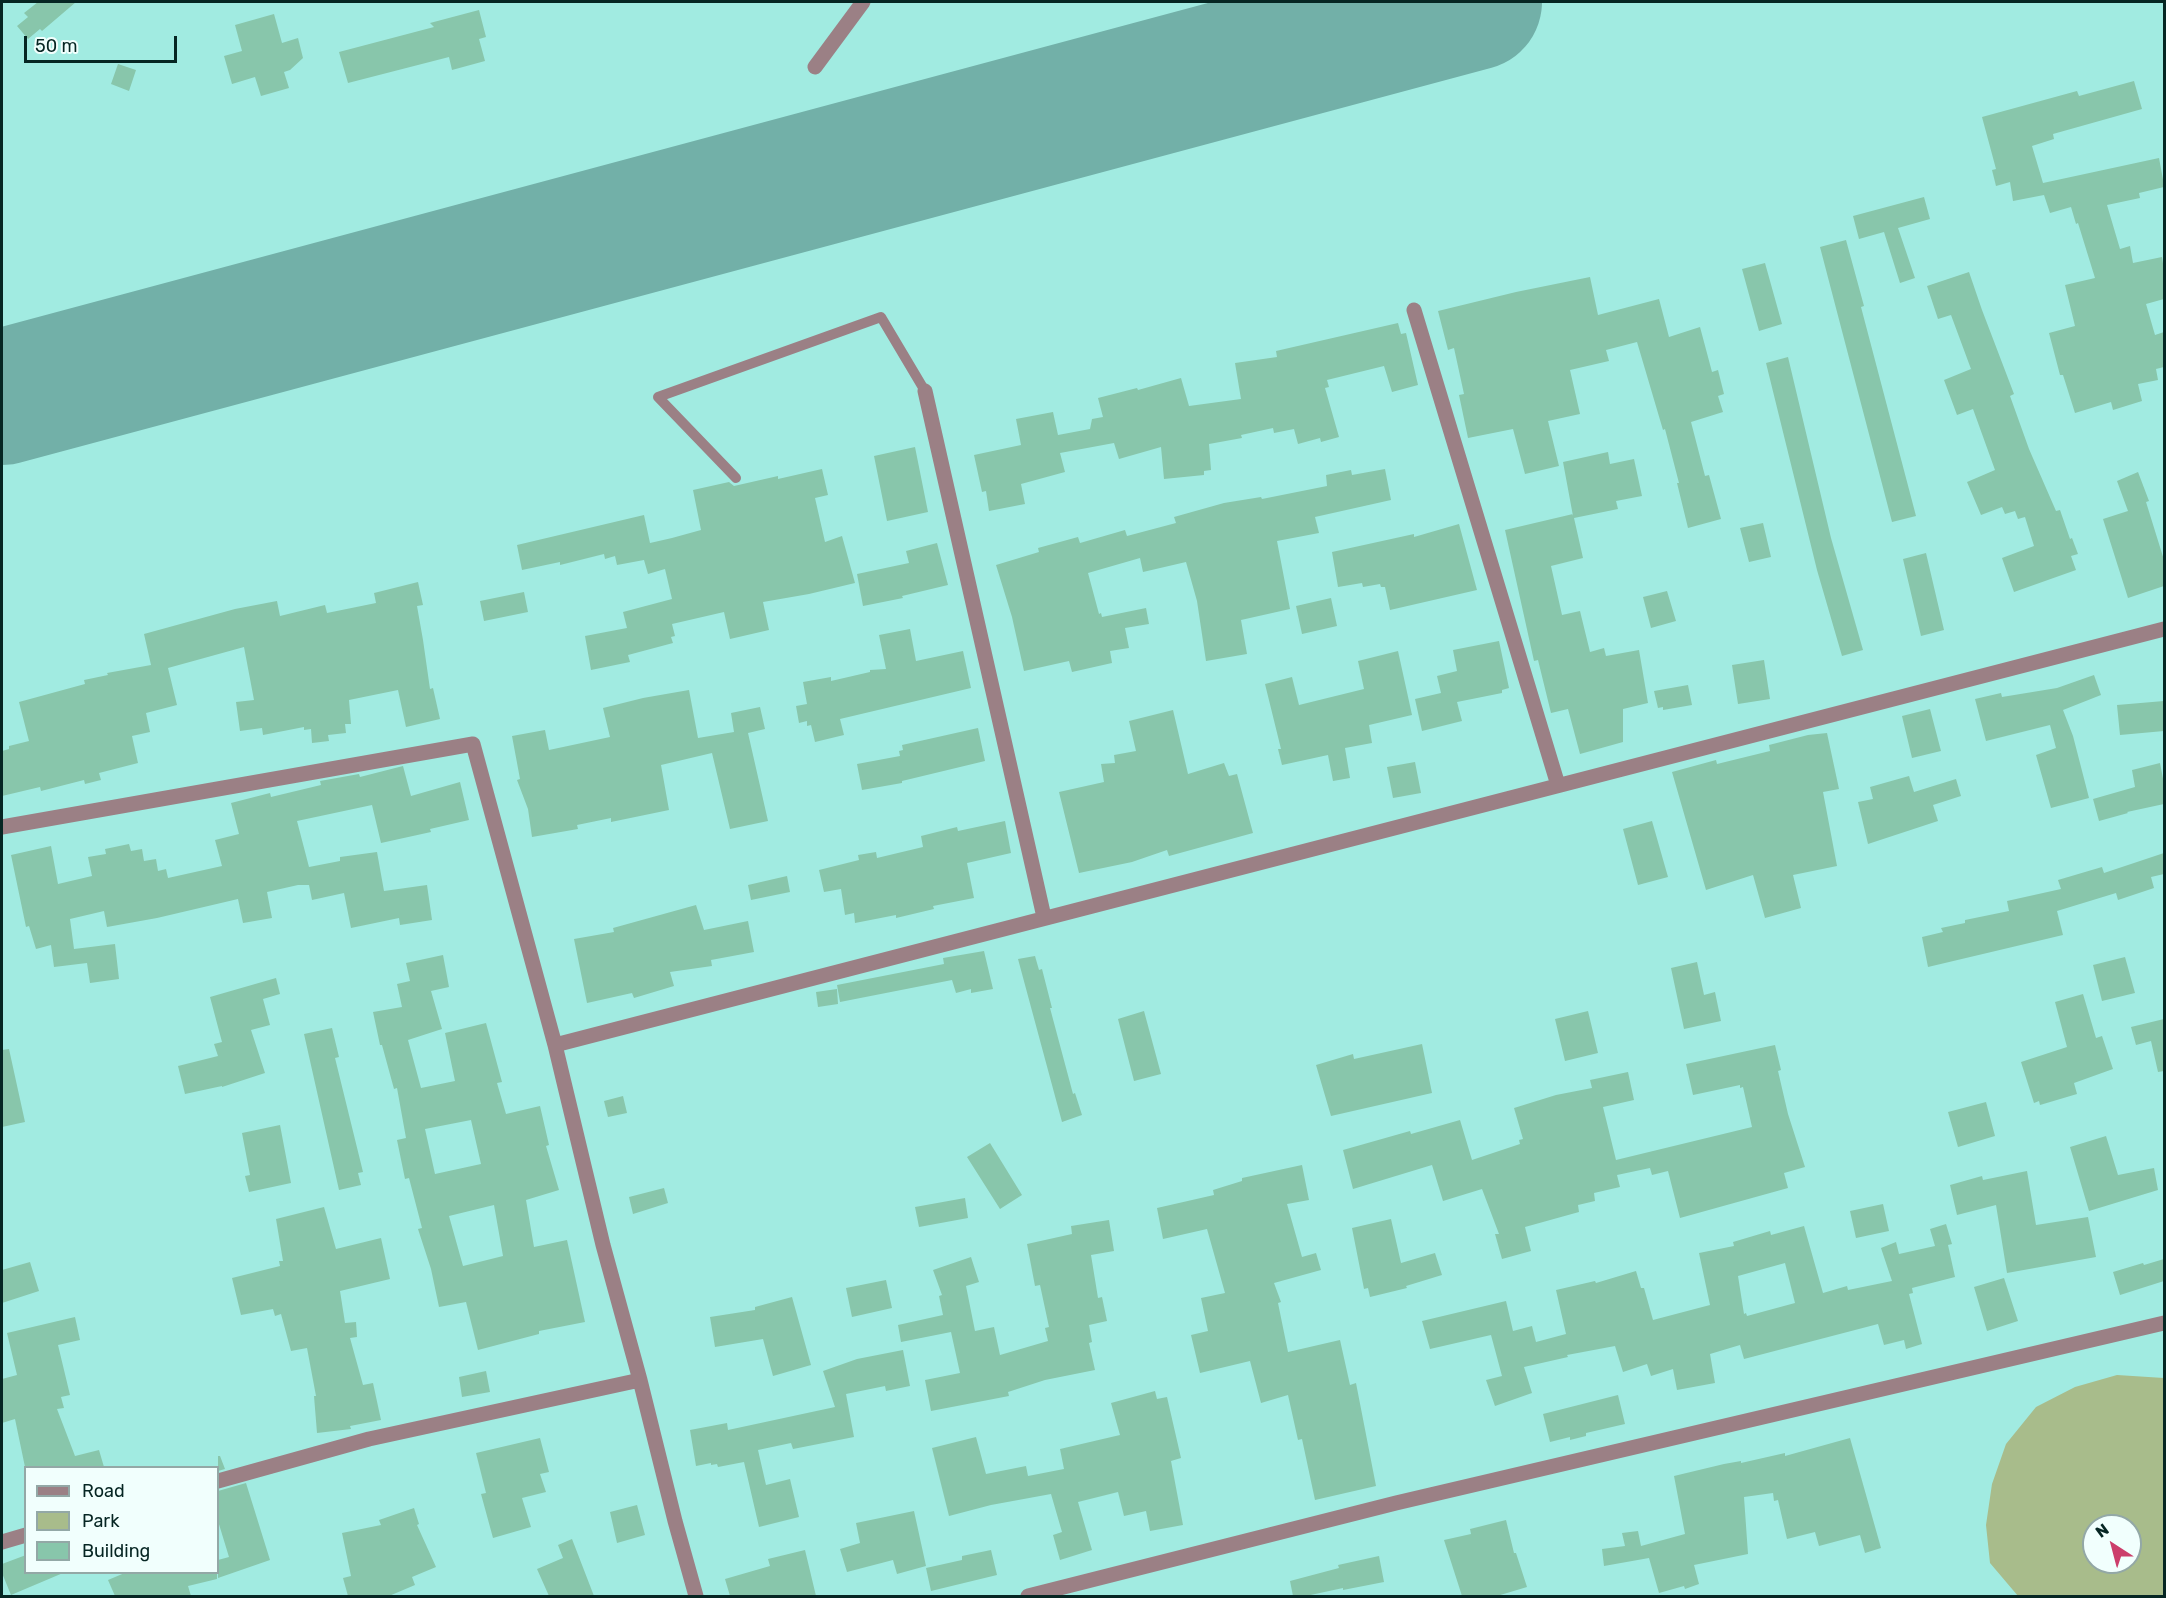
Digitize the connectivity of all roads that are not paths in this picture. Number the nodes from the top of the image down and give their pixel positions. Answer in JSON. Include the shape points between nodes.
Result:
{"nodes":[{"id":1,"x":863,"y":2,"type":"edge"},
{"id":2,"x":815,"y":66,"type":"dead end"},
{"id":3,"x":1413,"y":310,"type":"dead end"},
{"id":4,"x":925,"y":391,"type":"joint"},
{"id":5,"x":736,"y":478,"type":"dead end"},
{"id":6,"x":2164,"y":629,"type":"edge"},
{"id":7,"x":1558,"y":785,"type":"junction"},
{"id":8,"x":2,"y":827,"type":"edge"},
{"id":9,"x":1044,"y":917,"type":"junction"},
{"id":10,"x":555,"y":1045,"type":"junction"},
{"id":11,"x":2164,"y":1323,"type":"edge"},
{"id":12,"x":640,"y":1380,"type":"junction"},
{"id":13,"x":219,"y":1480,"type":"edge"},
{"id":14,"x":24,"y":1536,"type":"edge"},
{"id":15,"x":2,"y":1542,"type":"edge"},
{"id":16,"x":696,"y":1596,"type":"edge"},
{"id":17,"x":1028,"y":1596,"type":"edge"}],
"edges":[{"from":1,"to":2,"type":"street"},
{"from":3,"to":7,"type":"street"},
{"from":4,"to":5,"type":"lane","via":[[881,317],[658,397]]},
{"from":4,"to":9,"type":"street"},
{"from":6,"to":7,"type":"street"},
{"from":7,"to":9,"type":"street"},
{"from":8,"to":10,"type":"street","via":[[473,744]]},
{"from":9,"to":10,"type":"street"},
{"from":10,"to":12,"type":"street"},
{"from":11,"to":17,"type":"street","via":[[1396,1503]]},
{"from":12,"to":13,"type":"street","via":[[369,1439]]},
{"from":12,"to":16,"type":"street"},
{"from":14,"to":15,"type":"street"}]}
